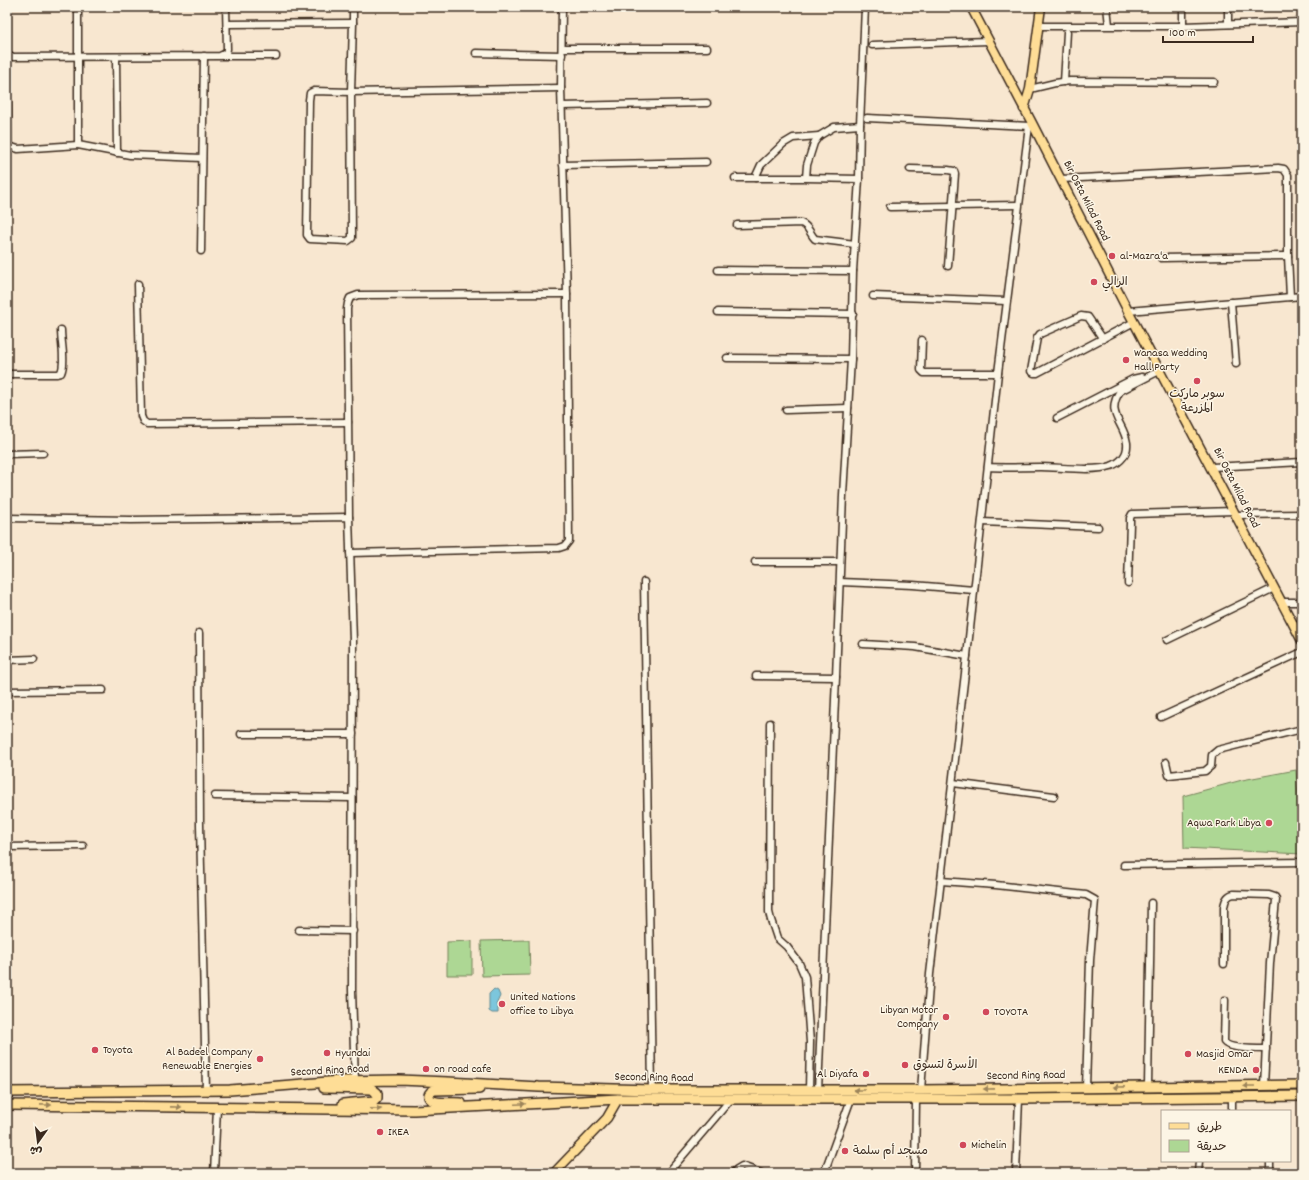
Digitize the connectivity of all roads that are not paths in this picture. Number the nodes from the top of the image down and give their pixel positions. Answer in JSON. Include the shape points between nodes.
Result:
{"nodes":[{"id":1,"x":78,"y":7,"type":"edge"},
{"id":2,"x":226,"y":7,"type":"edge"},
{"id":3,"x":353,"y":7,"type":"edge"},
{"id":4,"x":562,"y":7,"type":"edge"},
{"id":5,"x":865,"y":7,"type":"edge"},
{"id":6,"x":971,"y":7,"type":"edge"},
{"id":7,"x":1041,"y":7,"type":"edge"},
{"id":8,"x":1107,"y":7,"type":"edge"},
{"id":9,"x":1183,"y":7,"type":"edge"},
{"id":10,"x":1228,"y":7,"type":"edge"},
{"id":11,"x":1302,"y":22,"type":"edge"},
{"id":12,"x":353,"y":23,"type":"junction"},
{"id":13,"x":227,"y":24,"type":"junction"},
{"id":14,"x":1228,"y":24,"type":"junction"},
{"id":15,"x":1108,"y":25,"type":"junction"},
{"id":16,"x":1039,"y":26,"type":"junction"},
{"id":17,"x":1183,"y":26,"type":"junction"},
{"id":18,"x":1068,"y":32,"type":"dead end"},
{"id":19,"x":988,"y":41,"type":"junction"},
{"id":20,"x":872,"y":45,"type":"dead end"},
{"id":21,"x":562,"y":48,"type":"junction"},
{"id":22,"x":707,"y":48,"type":"dead end"},
{"id":23,"x":476,"y":53,"type":"dead end"},
{"id":24,"x":562,"y":55,"type":"junction"},
{"id":25,"x":78,"y":56,"type":"junction"},
{"id":26,"x":116,"y":56,"type":"junction"},
{"id":27,"x":204,"y":56,"type":"junction"},
{"id":28,"x":220,"y":56,"type":"junction"},
{"id":29,"x":276,"y":56,"type":"dead end"},
{"id":30,"x":7,"y":57,"type":"edge"},
{"id":31,"x":1064,"y":82,"type":"junction"},
{"id":32,"x":1214,"y":82,"type":"dead end"},
{"id":33,"x":561,"y":88,"type":"junction"},
{"id":34,"x":1030,"y":89,"type":"junction"},
{"id":35,"x":351,"y":92,"type":"junction"},
{"id":36,"x":707,"y":103,"type":"dead end"},
{"id":37,"x":562,"y":106,"type":"junction"},
{"id":38,"x":1024,"y":109,"type":"junction"},
{"id":39,"x":867,"y":118,"type":"dead end"},
{"id":40,"x":860,"y":125,"type":"junction"},
{"id":41,"x":1031,"y":125,"type":"junction"},
{"id":42,"x":819,"y":136,"type":"junction"},
{"id":43,"x":78,"y":145,"type":"junction"},
{"id":44,"x":117,"y":153,"type":"junction"},
{"id":45,"x":202,"y":158,"type":"junction"},
{"id":46,"x":706,"y":162,"type":"dead end"},
{"id":47,"x":563,"y":165,"type":"junction"},
{"id":48,"x":910,"y":169,"type":"dead end"},
{"id":49,"x":735,"y":178,"type":"dead end"},
{"id":50,"x":755,"y":178,"type":"junction"},
{"id":51,"x":806,"y":178,"type":"junction"},
{"id":52,"x":859,"y":179,"type":"junction"},
{"id":53,"x":1061,"y":179,"type":"junction"},
{"id":54,"x":953,"y":206,"type":"junction"},
{"id":55,"x":1018,"y":206,"type":"junction"},
{"id":56,"x":890,"y":207,"type":"dead end"},
{"id":57,"x":737,"y":225,"type":"dead end"},
{"id":58,"x":855,"y":244,"type":"junction"},
{"id":59,"x":201,"y":251,"type":"dead end"},
{"id":60,"x":1288,"y":256,"type":"junction"},
{"id":61,"x":1162,"y":258,"type":"dead end"},
{"id":62,"x":948,"y":266,"type":"dead end"},
{"id":63,"x":718,"y":270,"type":"dead end"},
{"id":64,"x":853,"y":271,"type":"junction"},
{"id":65,"x":138,"y":284,"type":"dead end"},
{"id":66,"x":567,"y":294,"type":"junction"},
{"id":67,"x":873,"y":296,"type":"dead end"},
{"id":68,"x":1302,"y":296,"type":"edge"},
{"id":69,"x":1290,"y":297,"type":"junction"},
{"id":70,"x":1006,"y":301,"type":"junction"},
{"id":71,"x":1231,"y":302,"type":"junction"},
{"id":72,"x":1128,"y":311,"type":"junction"},
{"id":73,"x":718,"y":312,"type":"dead end"},
{"id":74,"x":853,"y":314,"type":"junction"},
{"id":75,"x":1134,"y":322,"type":"junction"},
{"id":76,"x":61,"y":330,"type":"dead end"},
{"id":77,"x":1103,"y":339,"type":"junction"},
{"id":78,"x":922,"y":340,"type":"dead end"},
{"id":79,"x":727,"y":358,"type":"dead end"},
{"id":80,"x":851,"y":359,"type":"junction"},
{"id":81,"x":1236,"y":364,"type":"dead end"},
{"id":82,"x":1161,"y":370,"type":"junction"},
{"id":83,"x":998,"y":373,"type":"junction"},
{"id":84,"x":7,"y":374,"type":"edge"},
{"id":85,"x":1146,"y":377,"type":"junction"},
{"id":86,"x":848,"y":408,"type":"junction"},
{"id":87,"x":786,"y":410,"type":"dead end"},
{"id":88,"x":1057,"y":418,"type":"dead end"},
{"id":89,"x":348,"y":422,"type":"junction"},
{"id":90,"x":43,"y":453,"type":"dead end"},
{"id":91,"x":7,"y":454,"type":"edge"},
{"id":92,"x":1302,"y":462,"type":"edge"},
{"id":93,"x":988,"y":467,"type":"junction"},
{"id":94,"x":1212,"y":467,"type":"junction"},
{"id":95,"x":1235,"y":513,"type":"junction"},
{"id":96,"x":1302,"y":514,"type":"edge"},
{"id":97,"x":349,"y":517,"type":"junction"},
{"id":98,"x":7,"y":518,"type":"edge"},
{"id":99,"x":982,"y":522,"type":"junction"},
{"id":100,"x":1098,"y":527,"type":"dead end"},
{"id":101,"x":350,"y":553,"type":"junction"},
{"id":102,"x":755,"y":562,"type":"dead end"},
{"id":103,"x":840,"y":562,"type":"junction"},
{"id":104,"x":644,"y":582,"type":"dead end"},
{"id":105,"x":840,"y":582,"type":"junction"},
{"id":106,"x":1128,"y":583,"type":"dead end"},
{"id":107,"x":1274,"y":588,"type":"junction"},
{"id":108,"x":974,"y":590,"type":"junction"},
{"id":109,"x":1282,"y":602,"type":"junction"},
{"id":110,"x":1302,"y":602,"type":"edge"},
{"id":111,"x":199,"y":634,"type":"dead end"},
{"id":112,"x":1168,"y":640,"type":"dead end"},
{"id":113,"x":1302,"y":641,"type":"edge"},
{"id":114,"x":863,"y":644,"type":"dead end"},
{"id":115,"x":1302,"y":652,"type":"edge"},
{"id":116,"x":967,"y":656,"type":"junction"},
{"id":117,"x":34,"y":659,"type":"dead end"},
{"id":118,"x":7,"y":660,"type":"edge"},
{"id":119,"x":756,"y":676,"type":"dead end"},
{"id":120,"x":836,"y":677,"type":"junction"},
{"id":121,"x":103,"y":690,"type":"dead end"},
{"id":122,"x":7,"y":691,"type":"edge"},
{"id":123,"x":1162,"y":717,"type":"dead end"},
{"id":124,"x":770,"y":722,"type":"dead end"},
{"id":125,"x":1302,"y":730,"type":"edge"},
{"id":126,"x":241,"y":734,"type":"dead end"},
{"id":127,"x":353,"y":734,"type":"junction"},
{"id":128,"x":1166,"y":762,"type":"dead end"},
{"id":129,"x":953,"y":783,"type":"junction"},
{"id":130,"x":215,"y":796,"type":"dead end"},
{"id":131,"x":1054,"y":796,"type":"dead end"},
{"id":132,"x":352,"y":798,"type":"junction"},
{"id":133,"x":83,"y":846,"type":"dead end"},
{"id":134,"x":7,"y":847,"type":"edge"},
{"id":135,"x":1302,"y":862,"type":"edge"},
{"id":136,"x":1124,"y":865,"type":"dead end"},
{"id":137,"x":942,"y":881,"type":"junction"},
{"id":138,"x":1151,"y":903,"type":"dead end"},
{"id":139,"x":299,"y":930,"type":"dead end"},
{"id":140,"x":353,"y":931,"type":"junction"},
{"id":141,"x":1224,"y":964,"type":"dead end"},
{"id":142,"x":1225,"y":1000,"type":"dead end"},
{"id":143,"x":1266,"y":1049,"type":"junction"},
{"id":144,"x":355,"y":1081,"type":"junction"},
{"id":145,"x":1302,"y":1085,"type":"edge"},
{"id":146,"x":1148,"y":1086,"type":"junction"},
{"id":147,"x":1264,"y":1086,"type":"junction"},
{"id":148,"x":539,"y":1087,"type":"junction"},
{"id":149,"x":1086,"y":1088,"type":"junction"},
{"id":150,"x":206,"y":1090,"type":"junction"},
{"id":151,"x":230,"y":1090,"type":"junction"},
{"id":152,"x":652,"y":1090,"type":"junction"},
{"id":153,"x":813,"y":1090,"type":"junction"},
{"id":154,"x":921,"y":1090,"type":"junction"},
{"id":155,"x":7,"y":1092,"type":"edge"},
{"id":156,"x":1232,"y":1096,"type":"junction"},
{"id":157,"x":1302,"y":1096,"type":"edge"},
{"id":158,"x":618,"y":1099,"type":"junction"},
{"id":159,"x":732,"y":1099,"type":"junction"},
{"id":160,"x":1019,"y":1099,"type":"junction"},
{"id":161,"x":851,"y":1100,"type":"junction"},
{"id":162,"x":916,"y":1100,"type":"junction"},
{"id":163,"x":7,"y":1105,"type":"edge"},
{"id":164,"x":496,"y":1105,"type":"junction"},
{"id":165,"x":217,"y":1108,"type":"junction"},
{"id":166,"x":291,"y":1108,"type":"junction"},
{"id":167,"x":1232,"y":1110,"type":"edge"},
{"id":168,"x":1199,"y":1162,"type":"edge"},
{"id":169,"x":1270,"y":1162,"type":"edge"},
{"id":170,"x":214,"y":1173,"type":"edge"},
{"id":171,"x":554,"y":1173,"type":"edge"},
{"id":172,"x":668,"y":1173,"type":"edge"},
{"id":173,"x":733,"y":1173,"type":"edge"},
{"id":174,"x":761,"y":1173,"type":"edge"},
{"id":175,"x":824,"y":1173,"type":"edge"},
{"id":176,"x":915,"y":1173,"type":"edge"},
{"id":177,"x":1016,"y":1173,"type":"edge"},
{"id":178,"x":1198,"y":1173,"type":"edge"},
{"id":179,"x":1270,"y":1173,"type":"edge"}],
"edges":[{"from":1,"to":25,"type":"street"},
{"from":2,"to":13,"type":"street"},
{"from":3,"to":12,"type":"street"},
{"from":4,"to":21,"type":"street"},
{"from":5,"to":40,"type":"street"},
{"from":6,"to":19,"type":"main road","name":"Bir Osta Milad Road"},
{"from":7,"to":16,"type":"main road"},
{"from":8,"to":15,"type":"street"},
{"from":9,"to":17,"type":"street"},
{"from":10,"to":14,"type":"street"},
{"from":11,"to":14,"type":"street"},
{"from":12,"to":13,"type":"street"},
{"from":12,"to":35,"type":"street"},
{"from":13,"to":28,"type":"street","via":[[228,50]]},
{"from":14,"to":17,"type":"street"},
{"from":15,"to":16,"type":"street"},
{"from":15,"to":17,"type":"street"},
{"from":16,"to":34,"type":"main road"},
{"from":18,"to":31,"type":"street"},
{"from":19,"to":20,"type":"street"},
{"from":19,"to":38,"type":"main road","name":"Bir Osta Milad Road"},
{"from":21,"to":22,"type":"street"},
{"from":21,"to":24,"type":"street"},
{"from":23,"to":24,"type":"street"},
{"from":24,"to":33,"type":"street"},
{"from":25,"to":26,"type":"street"},
{"from":25,"to":30,"type":"street"},
{"from":25,"to":43,"type":"street"},
{"from":26,"to":27,"type":"street"},
{"from":26,"to":44,"type":"street"},
{"from":27,"to":28,"type":"street"},
{"from":27,"to":45,"type":"street"},
{"from":28,"to":29,"type":"street"},
{"from":30,"to":43,"type":"street","via":[[9,146],[18,149]]},
{"from":31,"to":32,"type":"street"},
{"from":31,"to":34,"type":"street"},
{"from":33,"to":35,"type":"street"},
{"from":33,"to":37,"type":"street"},
{"from":34,"to":38,"type":"main road"},
{"from":35,"to":35,"type":"street","via":[[314,91],[309,95],[307,235],[310,239],[348,241],[352,238]]},
{"from":36,"to":37,"type":"street"},
{"from":37,"to":47,"type":"street"},
{"from":38,"to":41,"type":"main road","name":"Bir Osta Milad Road"},
{"from":39,"to":41,"type":"street"},
{"from":40,"to":42,"type":"street","via":[[834,126]]},
{"from":40,"to":52,"type":"street"},
{"from":41,"to":53,"type":"main road","name":"Bir Osta Milad Road"},
{"from":41,"to":55,"type":"street"},
{"from":42,"to":50,"type":"street","via":[[793,138],[783,144],[761,165]]},
{"from":42,"to":51,"type":"street","via":[[807,165]]},
{"from":43,"to":44,"type":"street"},
{"from":44,"to":45,"type":"street"},
{"from":45,"to":59,"type":"street"},
{"from":46,"to":47,"type":"street"},
{"from":47,"to":66,"type":"street"},
{"from":48,"to":54,"type":"street","via":[[954,171]]},
{"from":49,"to":50,"type":"street"},
{"from":50,"to":51,"type":"street"},
{"from":51,"to":52,"type":"street"},
{"from":52,"to":58,"type":"street"},
{"from":53,"to":60,"type":"street","via":[[1284,169],[1288,175]]},
{"from":53,"to":72,"type":"main road","name":"Bir Osta Milad Road"},
{"from":54,"to":55,"type":"street"},
{"from":54,"to":56,"type":"street"},
{"from":54,"to":62,"type":"street"},
{"from":55,"to":70,"type":"street"},
{"from":57,"to":58,"type":"street","via":[[801,223],[815,239]]},
{"from":58,"to":64,"type":"street"},
{"from":60,"to":61,"type":"street"},
{"from":60,"to":69,"type":"street"},
{"from":63,"to":64,"type":"street"},
{"from":64,"to":74,"type":"street"},
{"from":65,"to":89,"type":"street","via":[[141,416],[146,424]]},
{"from":66,"to":89,"type":"street","via":[[353,296],[348,303]]},
{"from":66,"to":101,"type":"street","via":[[569,539],[565,546]]},
{"from":67,"to":70,"type":"street"},
{"from":68,"to":69,"type":"street"},
{"from":69,"to":71,"type":"street"},
{"from":70,"to":83,"type":"street"},
{"from":71,"to":72,"type":"street"},
{"from":71,"to":81,"type":"street"},
{"from":72,"to":75,"type":"main road","name":"Bir Osta Milad Road"},
{"from":73,"to":74,"type":"street"},
{"from":74,"to":80,"type":"street"},
{"from":75,"to":77,"type":"street"},
{"from":75,"to":82,"type":"main road","name":"Bir Osta Milad Road"},
{"from":76,"to":84,"type":"street","via":[[61,373]]},
{"from":77,"to":77,"type":"street","via":[[1088,317],[1081,316],[1040,334],[1035,341],[1031,370],[1037,373]]},
{"from":78,"to":83,"type":"street","via":[[921,370],[924,373]]},
{"from":79,"to":80,"type":"street"},
{"from":80,"to":86,"type":"street"},
{"from":82,"to":85,"type":"street"},
{"from":82,"to":94,"type":"main road","name":"Bir Osta Milad Road"},
{"from":83,"to":93,"type":"street"},
{"from":85,"to":88,"type":"street","via":[[1133,379]]},
{"from":85,"to":93,"type":"street","via":[[1120,391],[1116,397],[1116,416],[1127,443],[1124,456],[1115,464],[1095,469]]},
{"from":86,"to":87,"type":"street"},
{"from":86,"to":103,"type":"street"},
{"from":89,"to":97,"type":"street"},
{"from":90,"to":91,"type":"street"},
{"from":92,"to":94,"type":"street"},
{"from":93,"to":99,"type":"street"},
{"from":94,"to":95,"type":"main road","name":"Bir Osta Milad Road"},
{"from":95,"to":96,"type":"street"},
{"from":95,"to":106,"type":"street","via":[[1132,514]]},
{"from":95,"to":107,"type":"main road","name":"Bir Osta Milad Road"},
{"from":97,"to":98,"type":"street","via":[[131,520]]},
{"from":97,"to":101,"type":"street"},
{"from":99,"to":100,"type":"street"},
{"from":99,"to":108,"type":"street"},
{"from":101,"to":127,"type":"street"},
{"from":102,"to":103,"type":"street"},
{"from":103,"to":105,"type":"street"},
{"from":104,"to":152,"type":"street"},
{"from":105,"to":108,"type":"street"},
{"from":105,"to":120,"type":"street"},
{"from":107,"to":109,"type":"main road","name":"Bir Osta Milad Road"},
{"from":107,"to":112,"type":"street"},
{"from":108,"to":116,"type":"street"},
{"from":109,"to":110,"type":"street"},
{"from":109,"to":113,"type":"main road","name":"Bir Osta Milad Road"},
{"from":111,"to":150,"type":"street"},
{"from":114,"to":116,"type":"street","via":[[915,647]]},
{"from":115,"to":123,"type":"street"},
{"from":116,"to":129,"type":"street"},
{"from":117,"to":118,"type":"street"},
{"from":119,"to":120,"type":"street"},
{"from":120,"to":153,"type":"street"},
{"from":121,"to":122,"type":"street"},
{"from":124,"to":153,"type":"street","via":[[769,912],[777,938],[799,963],[805,977]]},
{"from":125,"to":128,"type":"street","via":[[1218,750],[1212,755],[1211,766],[1205,771],[1169,775]]},
{"from":126,"to":127,"type":"street"},
{"from":127,"to":132,"type":"street"},
{"from":129,"to":131,"type":"street"},
{"from":129,"to":137,"type":"street"},
{"from":130,"to":132,"type":"street"},
{"from":132,"to":140,"type":"street"},
{"from":133,"to":134,"type":"street"},
{"from":135,"to":136,"type":"street"},
{"from":137,"to":149,"type":"street","via":[[1086,895],[1095,900],[1090,960]]},
{"from":137,"to":154,"type":"street","via":[[930,974]]},
{"from":138,"to":146,"type":"street"},
{"from":139,"to":140,"type":"street"},
{"from":140,"to":144,"type":"street"},
{"from":141,"to":143,"type":"street","via":[[1226,899],[1234,894],[1275,897]]},
{"from":142,"to":143,"type":"street","via":[[1225,1044]]},
{"from":143,"to":147,"type":"street"},
{"from":144,"to":148,"type":"highway","name":"Second Ring Road","via":[[399,1080]]},
{"from":144,"to":151,"type":"highway","name":"Second Ring Road"},
{"from":145,"to":147,"type":"highway","name":"Second Ring Road"},
{"from":147,"to":146,"type":"highway","name":"Second Ring Road","one_way":true},
{"from":146,"to":149,"type":"highway","name":"Second Ring Road","one_way":true},
{"from":148,"to":152,"type":"highway","name":"Second Ring Road"},
{"from":148,"to":164,"type":"highway","via":[[439,1089],[430,1092],[429,1095],[430,1099],[437,1102]]},
{"from":149,"to":154,"type":"highway","name":"Second Ring Road","one_way":true},
{"from":150,"to":151,"type":"highway","name":"Second Ring Road"},
{"from":150,"to":155,"type":"highway","name":"Second Ring Road"},
{"from":151,"to":166,"type":"highway","via":[[372,1089],[377,1094],[374,1101]]},
{"from":152,"to":153,"type":"highway","name":"Second Ring Road"},
{"from":154,"to":153,"type":"highway","name":"Second Ring Road","one_way":true},
{"from":156,"to":157,"type":"highway","name":"Second Ring Road"},
{"from":156,"to":160,"type":"highway","name":"Second Ring Road"},
{"from":156,"to":167,"type":"street"},
{"from":158,"to":159,"type":"highway","name":"Second Ring Road"},
{"from":164,"to":158,"type":"highway","name":"Second Ring Road","one_way":true},
{"from":158,"to":171,"type":"main road","via":[[607,1118]]},
{"from":159,"to":161,"type":"highway","name":"Second Ring Road"},
{"from":159,"to":172,"type":"street"},
{"from":160,"to":162,"type":"highway","name":"Second Ring Road"},
{"from":160,"to":177,"type":"street"},
{"from":161,"to":162,"type":"highway","name":"Second Ring Road"},
{"from":161,"to":175,"type":"street"},
{"from":162,"to":176,"type":"street"},
{"from":163,"to":165,"type":"highway","name":"Second Ring Road","one_way":true},
{"from":166,"to":164,"type":"highway","name":"Second Ring Road","one_way":true,"via":[[414,1110]]},
{"from":165,"to":166,"type":"highway","name":"Second Ring Road"},
{"from":165,"to":170,"type":"street"},
{"from":168,"to":178,"type":"street"},
{"from":169,"to":179,"type":"street"},
{"from":173,"to":174,"type":"street","via":[[742,1166]]}]}
